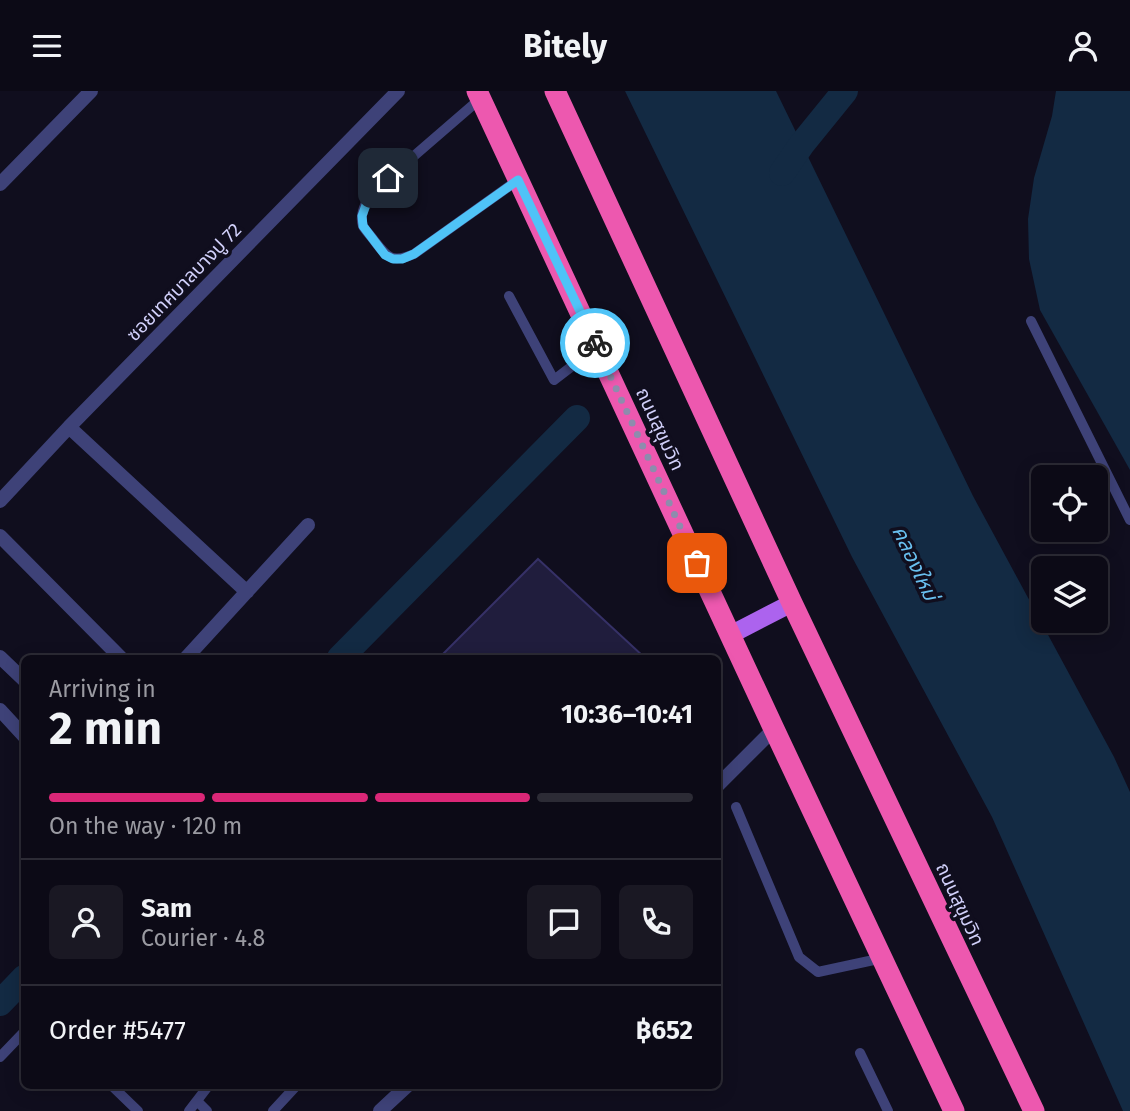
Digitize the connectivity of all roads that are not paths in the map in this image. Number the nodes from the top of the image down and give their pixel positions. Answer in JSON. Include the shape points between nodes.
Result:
{"nodes":[{"id":1,"x":91,"y":91,"type":"edge"},
{"id":2,"x":398,"y":91,"type":"edge"},
{"id":3,"x":555,"y":91,"type":"edge"},
{"id":4,"x":479,"y":95,"type":"edge"},
{"id":5,"x":518,"y":180,"type":"junction"},
{"id":6,"x":0,"y":184,"type":"edge"},
{"id":7,"x":509,"y":296,"type":"dead end"},
{"id":8,"x":1031,"y":321,"type":"dead end"},
{"id":9,"x":597,"y":347,"type":"junction"},
{"id":10,"x":69,"y":427,"type":"junction"},
{"id":11,"x":0,"y":501,"type":"edge"},
{"id":12,"x":1130,"y":520,"type":"edge"},
{"id":13,"x":308,"y":525,"type":"dead end"},
{"id":14,"x":0,"y":536,"type":"edge"},
{"id":15,"x":247,"y":592,"type":"junction"},
{"id":16,"x":792,"y":603,"type":"junction"},
{"id":17,"x":730,"y":635,"type":"junction"},
{"id":18,"x":118,"y":655,"type":"edge"},
{"id":19,"x":189,"y":655,"type":"edge"},
{"id":20,"x":0,"y":657,"type":"edge"},
{"id":21,"x":21,"y":677,"type":"edge"},
{"id":22,"x":0,"y":710,"type":"edge"},
{"id":23,"x":774,"y":729,"type":"junction"},
{"id":24,"x":21,"y":733,"type":"edge"},
{"id":25,"x":721,"y":782,"type":"edge"},
{"id":26,"x":736,"y":807,"type":"dead end"},
{"id":27,"x":883,"y":958,"type":"junction"},
{"id":28,"x":21,"y":1035,"type":"edge"},
{"id":29,"x":860,"y":1053,"type":"dead end"},
{"id":30,"x":0,"y":1057,"type":"edge"},
{"id":31,"x":115,"y":1089,"type":"edge"},
{"id":32,"x":206,"y":1089,"type":"edge"},
{"id":33,"x":293,"y":1089,"type":"edge"},
{"id":34,"x":404,"y":1089,"type":"edge"},
{"id":35,"x":197,"y":1101,"type":"junction"},
{"id":36,"x":952,"y":1110,"type":"edge"},
{"id":37,"x":138,"y":1111,"type":"edge"},
{"id":38,"x":189,"y":1111,"type":"edge"},
{"id":39,"x":207,"y":1111,"type":"edge"},
{"id":40,"x":273,"y":1111,"type":"edge"},
{"id":41,"x":380,"y":1111,"type":"edge"},
{"id":42,"x":888,"y":1111,"type":"edge"},
{"id":43,"x":1034,"y":1111,"type":"edge"}],
"edges":[{"from":1,"to":6,"type":"street"},
{"from":2,"to":10,"type":"street","name":"ซอยเทศบาลบางปู 72"},
{"from":3,"to":16,"type":"highway","name":"ถนนสุขุมวิท"},
{"from":4,"to":5,"type":"highway","name":"ถนนสุขุมวิท"},
{"from":4,"to":5,"type":"lane","via":[[370,194],[363,226],[385,255],[402,259]]},
{"from":5,"to":9,"type":"highway","name":"ถนนสุขุมวิท"},
{"from":7,"to":9,"type":"lane","via":[[554,380]]},
{"from":8,"to":12,"type":"lane"},
{"from":9,"to":17,"type":"highway","name":"ถนนสุขุมวิท"},
{"from":10,"to":11,"type":"street","name":"ซอยเทศบาลบางปู 72"},
{"from":10,"to":15,"type":"street"},
{"from":13,"to":15,"type":"street"},
{"from":14,"to":18,"type":"street"},
{"from":15,"to":19,"type":"street"},
{"from":16,"to":17,"type":"main road"},
{"from":16,"to":43,"type":"highway","name":"ถนนสุขุมวิท"},
{"from":17,"to":23,"type":"highway","name":"ถนนสุขุมวิท"},
{"from":20,"to":21,"type":"street"},
{"from":22,"to":24,"type":"street"},
{"from":23,"to":25,"type":"street"},
{"from":23,"to":27,"type":"highway","name":"ถนนสุขุมวิท"},
{"from":26,"to":27,"type":"lane","via":[[799,957],[818,972]]},
{"from":27,"to":36,"type":"highway","name":"ถนนสุขุมวิท"},
{"from":28,"to":30,"type":"lane"},
{"from":29,"to":42,"type":"lane"},
{"from":31,"to":37,"type":"lane"},
{"from":32,"to":35,"type":"lane"},
{"from":33,"to":40,"type":"lane"},
{"from":34,"to":41,"type":"street"},
{"from":35,"to":38,"type":"lane"},
{"from":35,"to":39,"type":"lane"}]}
